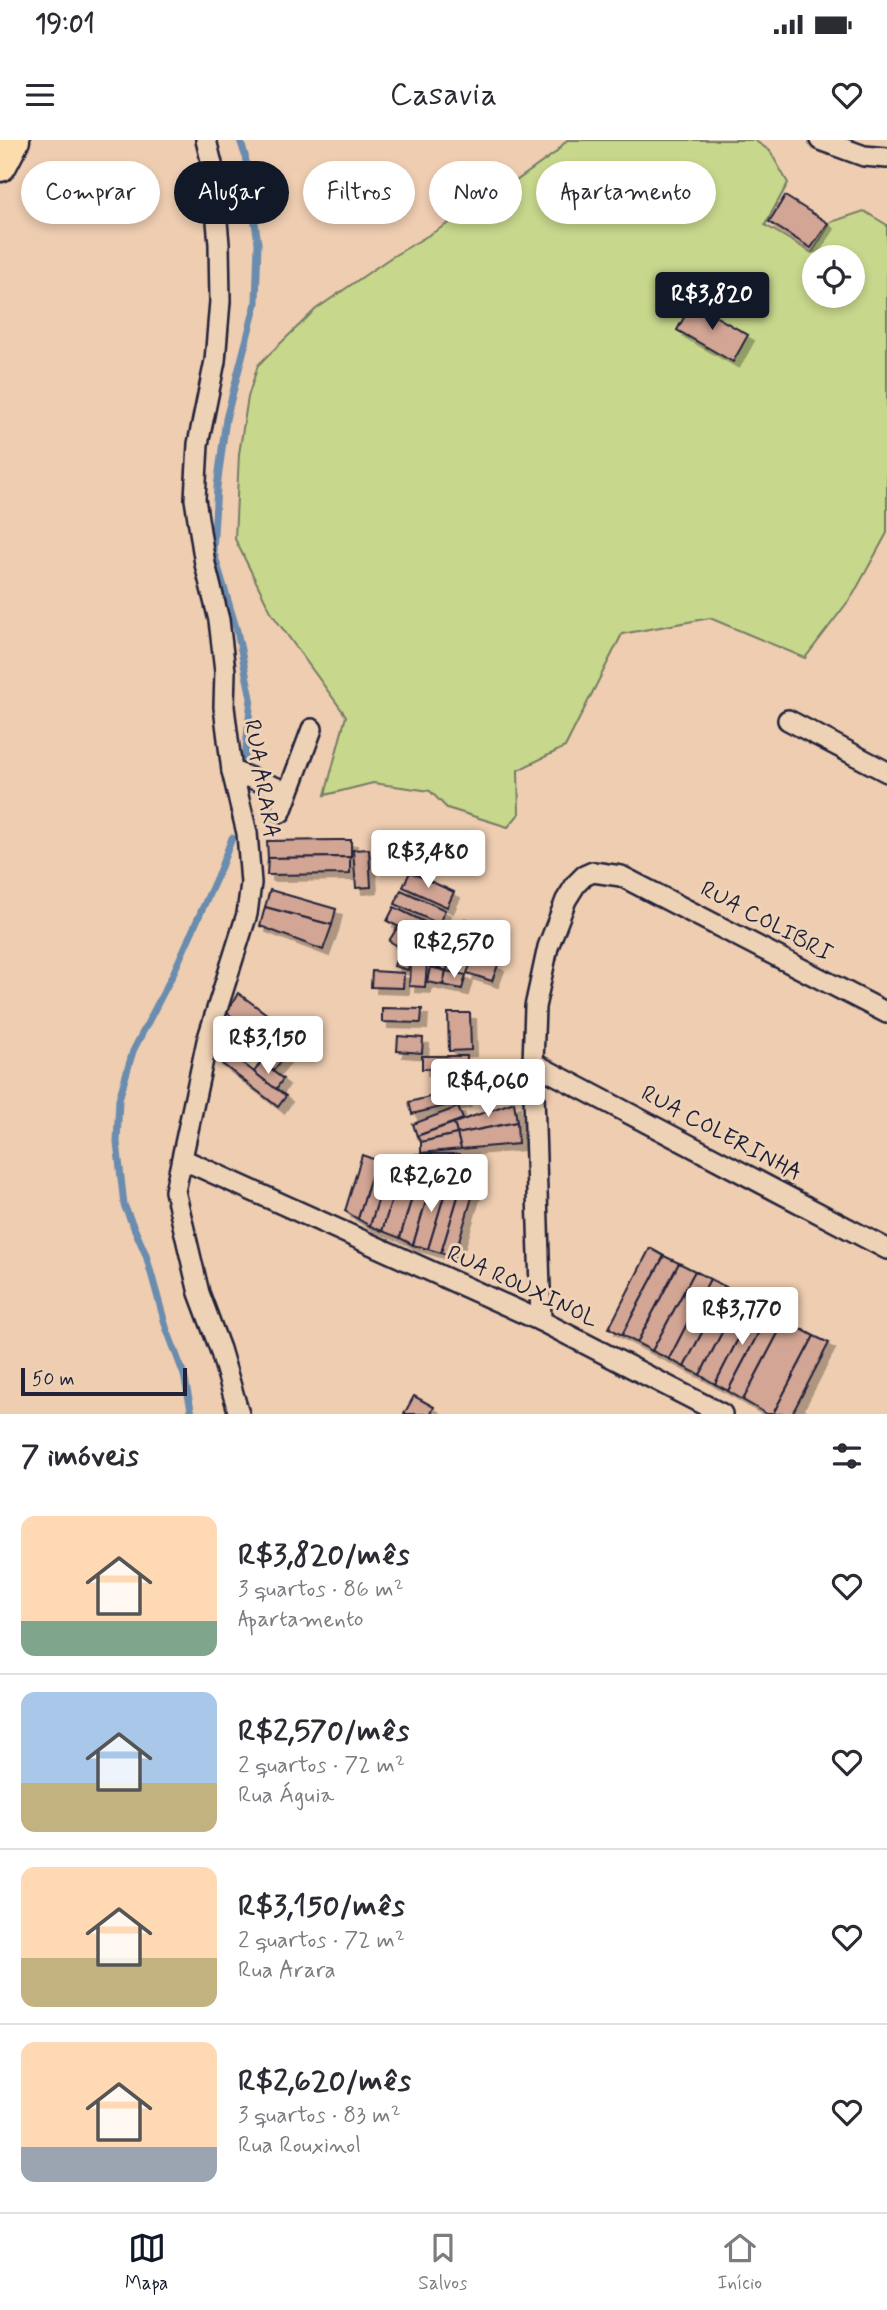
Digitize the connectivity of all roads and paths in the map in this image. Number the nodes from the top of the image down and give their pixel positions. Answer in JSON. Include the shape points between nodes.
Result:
{"nodes":[{"id":1,"x":13,"y":140,"type":"edge"},
{"id":2,"x":206,"y":140,"type":"edge"},
{"id":3,"x":820,"y":140,"type":"edge"},
{"id":4,"x":887,"y":159,"type":"edge"},
{"id":5,"x":0,"y":165,"type":"edge"},
{"id":6,"x":788,"y":720,"type":"dead end"},
{"id":7,"x":312,"y":729,"type":"dead end"},
{"id":8,"x":232,"y":771,"type":"junction"},
{"id":9,"x":887,"y":772,"type":"edge"},
{"id":10,"x":288,"y":792,"type":"junction"},
{"id":11,"x":281,"y":812,"type":"dead end"},
{"id":12,"x":887,"y":1013,"type":"edge"},
{"id":13,"x":533,"y":1063,"type":"junction"},
{"id":14,"x":182,"y":1159,"type":"junction"},
{"id":15,"x":887,"y":1249,"type":"edge"},
{"id":16,"x":541,"y":1321,"type":"junction"},
{"id":17,"x":242,"y":1412,"type":"edge"},
{"id":18,"x":722,"y":1414,"type":"edge"}],
"edges":[{"from":1,"to":5,"type":"highway"},
{"from":2,"to":8,"type":"street","name":"RUA ARARA","via":[[219,244],[220,301],[215,361],[198,444],[195,499],[219,620]]},
{"from":3,"to":4,"type":"street"},
{"from":6,"to":9,"type":"street"},
{"from":7,"to":10,"type":"street"},
{"from":8,"to":10,"type":"street"},
{"from":8,"to":14,"type":"street","name":"RUA ARARA","via":[[247,833],[251,883],[247,914],[207,1041]]},
{"from":10,"to":11,"type":"street"},
{"from":12,"to":13,"type":"street","name":"RUA COLIBRI","via":[[621,876],[593,872],[576,884],[566,900],[548,947],[535,1007]]},
{"from":13,"to":15,"type":"street","name":"RUA COLERINHA"},
{"from":13,"to":16,"type":"street"},
{"from":14,"to":16,"type":"street","name":"RUA ROUXINOL"},
{"from":14,"to":17,"type":"street","name":"RUA ARARA","via":[[175,1191],[199,1293]]},
{"from":16,"to":18,"type":"street","name":"RUA ROUXINOL"}]}
